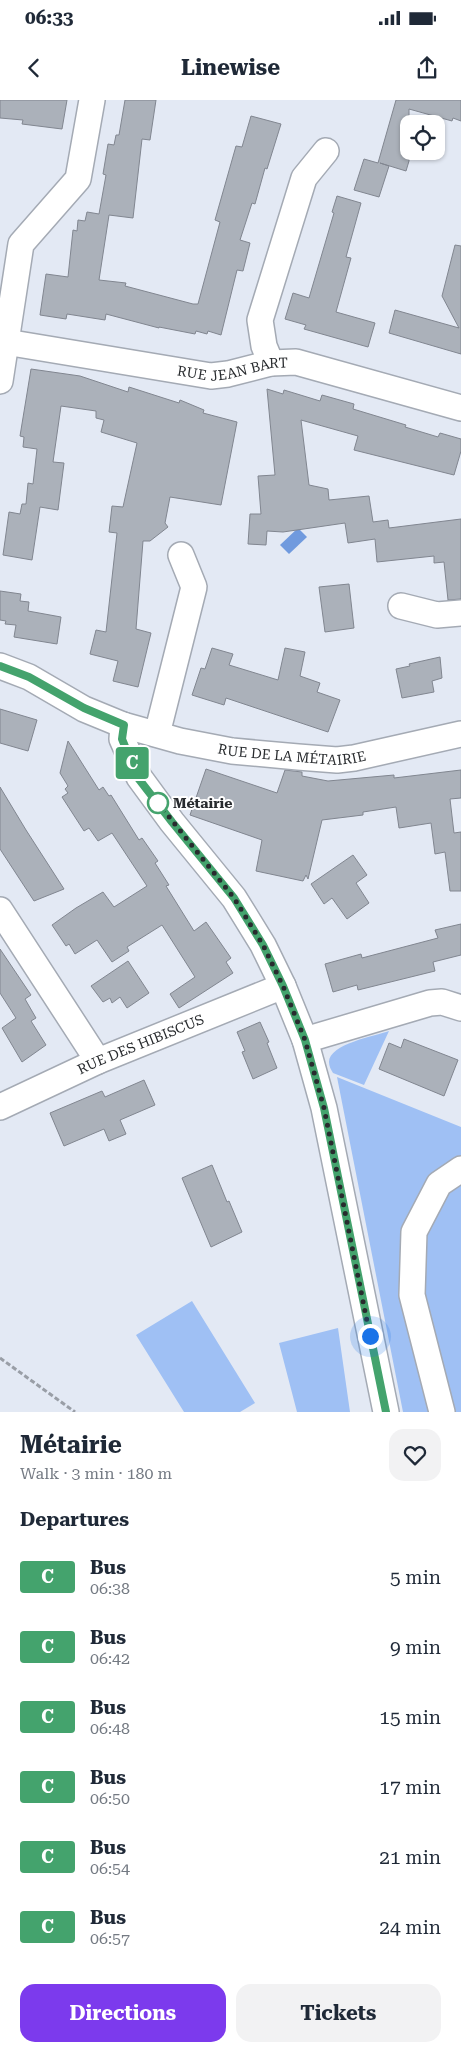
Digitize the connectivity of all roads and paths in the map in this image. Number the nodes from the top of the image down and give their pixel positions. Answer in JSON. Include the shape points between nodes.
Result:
{"nodes":[{"id":1,"x":92,"y":100,"type":"edge"},
{"id":2,"x":326,"y":151,"type":"dead end"},
{"id":3,"x":3,"y":341,"type":"edge"},
{"id":4,"x":272,"y":363,"type":"junction"},
{"id":5,"x":0,"y":381,"type":"edge"},
{"id":6,"x":461,"y":408,"type":"edge"},
{"id":7,"x":181,"y":555,"type":"dead end"},
{"id":8,"x":401,"y":606,"type":"dead end"},
{"id":9,"x":461,"y":613,"type":"edge"},
{"id":10,"x":0,"y":666,"type":"edge"},
{"id":11,"x":124,"y":725,"type":"junction"},
{"id":12,"x":157,"y":734,"type":"junction"},
{"id":13,"x":461,"y":734,"type":"edge"},
{"id":14,"x":0,"y":910,"type":"edge"},
{"id":15,"x":283,"y":986,"type":"junction"},
{"id":16,"x":461,"y":1008,"type":"edge"},
{"id":17,"x":305,"y":1040,"type":"junction"},
{"id":18,"x":98,"y":1062,"type":"junction"},
{"id":19,"x":0,"y":1106,"type":"edge"},
{"id":20,"x":461,"y":1169,"type":"edge"},
{"id":21,"x":0,"y":1358,"type":"edge"},
{"id":22,"x":75,"y":1412,"type":"edge"},
{"id":23,"x":386,"y":1412,"type":"edge"},
{"id":24,"x":442,"y":1412,"type":"edge"}],
"edges":[{"from":1,"to":3,"type":"street","via":[[78,179],[21,244]]},
{"from":2,"to":4,"type":"street","via":[[304,178],[260,320],[264,346]]},
{"from":3,"to":4,"type":"street","name":"RUE JEAN BART","via":[[211,376]]},
{"from":3,"to":5,"type":"street"},
{"from":4,"to":6,"type":"street","name":"RUE JEAN BART","via":[[296,362]]},
{"from":7,"to":12,"type":"street","via":[[194,586]]},
{"from":8,"to":9,"type":"street","via":[[437,615]]},
{"from":10,"to":11,"type":"street","name":"RUE DE LA MÉTAIRIE","via":[[29,677],[84,708]]},
{"from":11,"to":12,"type":"street","name":"RUE DE LA MÉTAIRIE"},
{"from":11,"to":15,"type":"street","via":[[122,739],[138,778],[234,898]]},
{"from":12,"to":13,"type":"street","name":"RUE DE LA MÉTAIRIE","via":[[232,751],[336,760]]},
{"from":14,"to":18,"type":"street"},
{"from":15,"to":17,"type":"street"},
{"from":15,"to":18,"type":"street","name":"RUE DES HIBISCUS"},
{"from":16,"to":17,"type":"street","via":[[442,1002],[430,1003]]},
{"from":17,"to":23,"type":"street","via":[[324,1108]]},
{"from":18,"to":19,"type":"street","name":"RUE DES HIBISCUS"},
{"from":20,"to":24,"type":"street","via":[[440,1184],[414,1232],[412,1295]]},
{"from":21,"to":22,"type":"path"}]}
